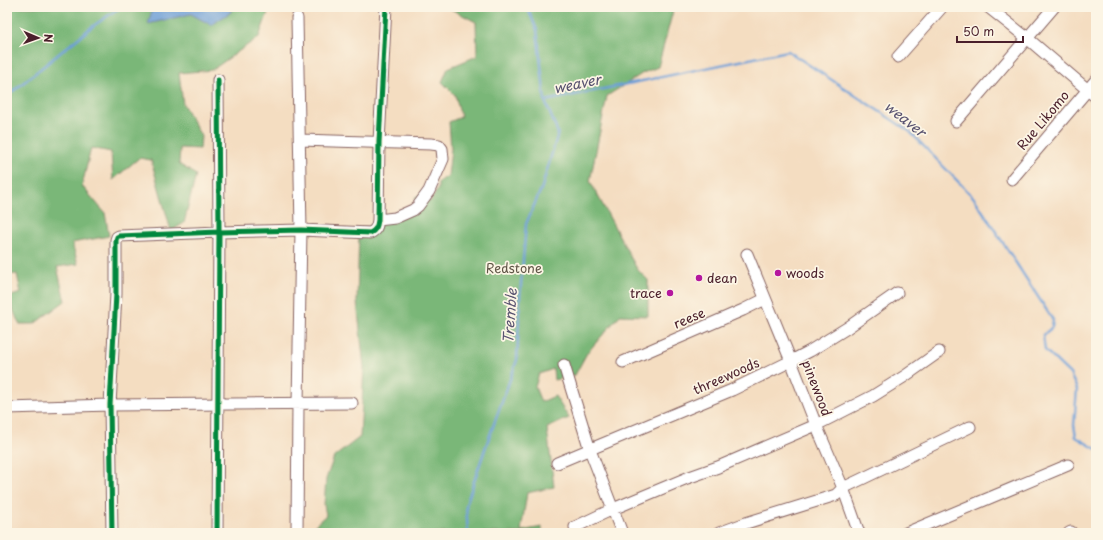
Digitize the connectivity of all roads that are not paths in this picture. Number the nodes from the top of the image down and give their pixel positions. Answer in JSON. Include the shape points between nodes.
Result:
{"nodes":[{"id":1,"x":386,"y":7,"type":"edge"},
{"id":2,"x":942,"y":7,"type":"edge"},
{"id":3,"x":988,"y":7,"type":"edge"},
{"id":4,"x":1054,"y":7,"type":"edge"},
{"id":5,"x":297,"y":18,"type":"dead end"},
{"id":6,"x":1027,"y":38,"type":"junction"},
{"id":7,"x":898,"y":57,"type":"dead end"},
{"id":8,"x":218,"y":80,"type":"dead end"},
{"id":9,"x":1096,"y":80,"type":"edge"},
{"id":10,"x":1092,"y":94,"type":"edge"},
{"id":11,"x":956,"y":121,"type":"dead end"},
{"id":12,"x":300,"y":140,"type":"junction"},
{"id":13,"x":379,"y":142,"type":"junction"},
{"id":14,"x":1012,"y":179,"type":"dead end"},
{"id":15,"x":378,"y":220,"type":"junction"},
{"id":16,"x":301,"y":230,"type":"junction"},
{"id":17,"x":219,"y":232,"type":"junction"},
{"id":18,"x":747,"y":254,"type":"dead end"},
{"id":19,"x":897,"y":293,"type":"dead end"},
{"id":20,"x":766,"y":299,"type":"junction"},
{"id":21,"x":938,"y":352,"type":"dead end"},
{"id":22,"x":791,"y":361,"type":"junction"},
{"id":23,"x":623,"y":362,"type":"dead end"},
{"id":24,"x":564,"y":364,"type":"dead end"},
{"id":25,"x":352,"y":403,"type":"dead end"},
{"id":26,"x":110,"y":404,"type":"junction"},
{"id":27,"x":298,"y":404,"type":"junction"},
{"id":28,"x":218,"y":405,"type":"junction"},
{"id":29,"x":7,"y":408,"type":"edge"},
{"id":30,"x":816,"y":425,"type":"junction"},
{"id":31,"x":970,"y":428,"type":"dead end"},
{"id":32,"x":590,"y":450,"type":"junction"},
{"id":33,"x":557,"y":463,"type":"dead end"},
{"id":34,"x":1068,"y":465,"type":"dead end"},
{"id":35,"x":843,"y":488,"type":"junction"},
{"id":36,"x":613,"y":509,"type":"junction"},
{"id":37,"x":575,"y":527,"type":"dead end"},
{"id":38,"x":112,"y":533,"type":"edge"},
{"id":39,"x":217,"y":533,"type":"edge"},
{"id":40,"x":297,"y":533,"type":"edge"},
{"id":41,"x":622,"y":533,"type":"edge"},
{"id":42,"x":719,"y":533,"type":"edge"},
{"id":43,"x":859,"y":533,"type":"edge"},
{"id":44,"x":906,"y":533,"type":"edge"}],
"edges":[{"from":1,"to":13,"type":"street"},
{"from":2,"to":7,"type":"street"},
{"from":3,"to":6,"type":"street"},
{"from":4,"to":6,"type":"street"},
{"from":5,"to":12,"type":"street"},
{"from":6,"to":10,"type":"street"},
{"from":6,"to":11,"type":"street"},
{"from":8,"to":17,"type":"street"},
{"from":9,"to":10,"type":"street","name":"Rue Likomo"},
{"from":10,"to":14,"type":"street","name":"Rue Likomo"},
{"from":12,"to":13,"type":"street"},
{"from":12,"to":16,"type":"street"},
{"from":13,"to":15,"type":"street"},
{"from":13,"to":15,"type":"street","via":[[438,145],[442,149],[443,159],[429,191],[418,206],[395,218]]},
{"from":15,"to":16,"type":"street","via":[[376,230],[370,233]]},
{"from":16,"to":17,"type":"street"},
{"from":16,"to":27,"type":"street"},
{"from":17,"to":26,"type":"street","via":[[117,237]]},
{"from":17,"to":28,"type":"street"},
{"from":18,"to":20,"type":"street","name":"pinewood"},
{"from":19,"to":22,"type":"street","name":"threewoods","via":[[847,328]]},
{"from":20,"to":22,"type":"street","name":"pinewood"},
{"from":20,"to":23,"type":"street","name":"reese"},
{"from":21,"to":30,"type":"street","via":[[879,392]]},
{"from":22,"to":30,"type":"street","name":"pinewood"},
{"from":22,"to":32,"type":"street","name":"threewoods","via":[[732,390]]},
{"from":24,"to":32,"type":"street"},
{"from":25,"to":27,"type":"street"},
{"from":26,"to":28,"type":"street"},
{"from":26,"to":29,"type":"street"},
{"from":26,"to":38,"type":"street"},
{"from":27,"to":28,"type":"street"},
{"from":27,"to":40,"type":"street"},
{"from":28,"to":39,"type":"street"},
{"from":30,"to":35,"type":"street","name":"pinewood"},
{"from":30,"to":36,"type":"street"},
{"from":31,"to":35,"type":"street"},
{"from":32,"to":33,"type":"street","name":"threewoods"},
{"from":32,"to":36,"type":"street"},
{"from":34,"to":44,"type":"street"},
{"from":35,"to":42,"type":"street","via":[[831,498]]},
{"from":35,"to":43,"type":"street","name":"pinewood"},
{"from":36,"to":37,"type":"street"},
{"from":36,"to":41,"type":"street"}]}
